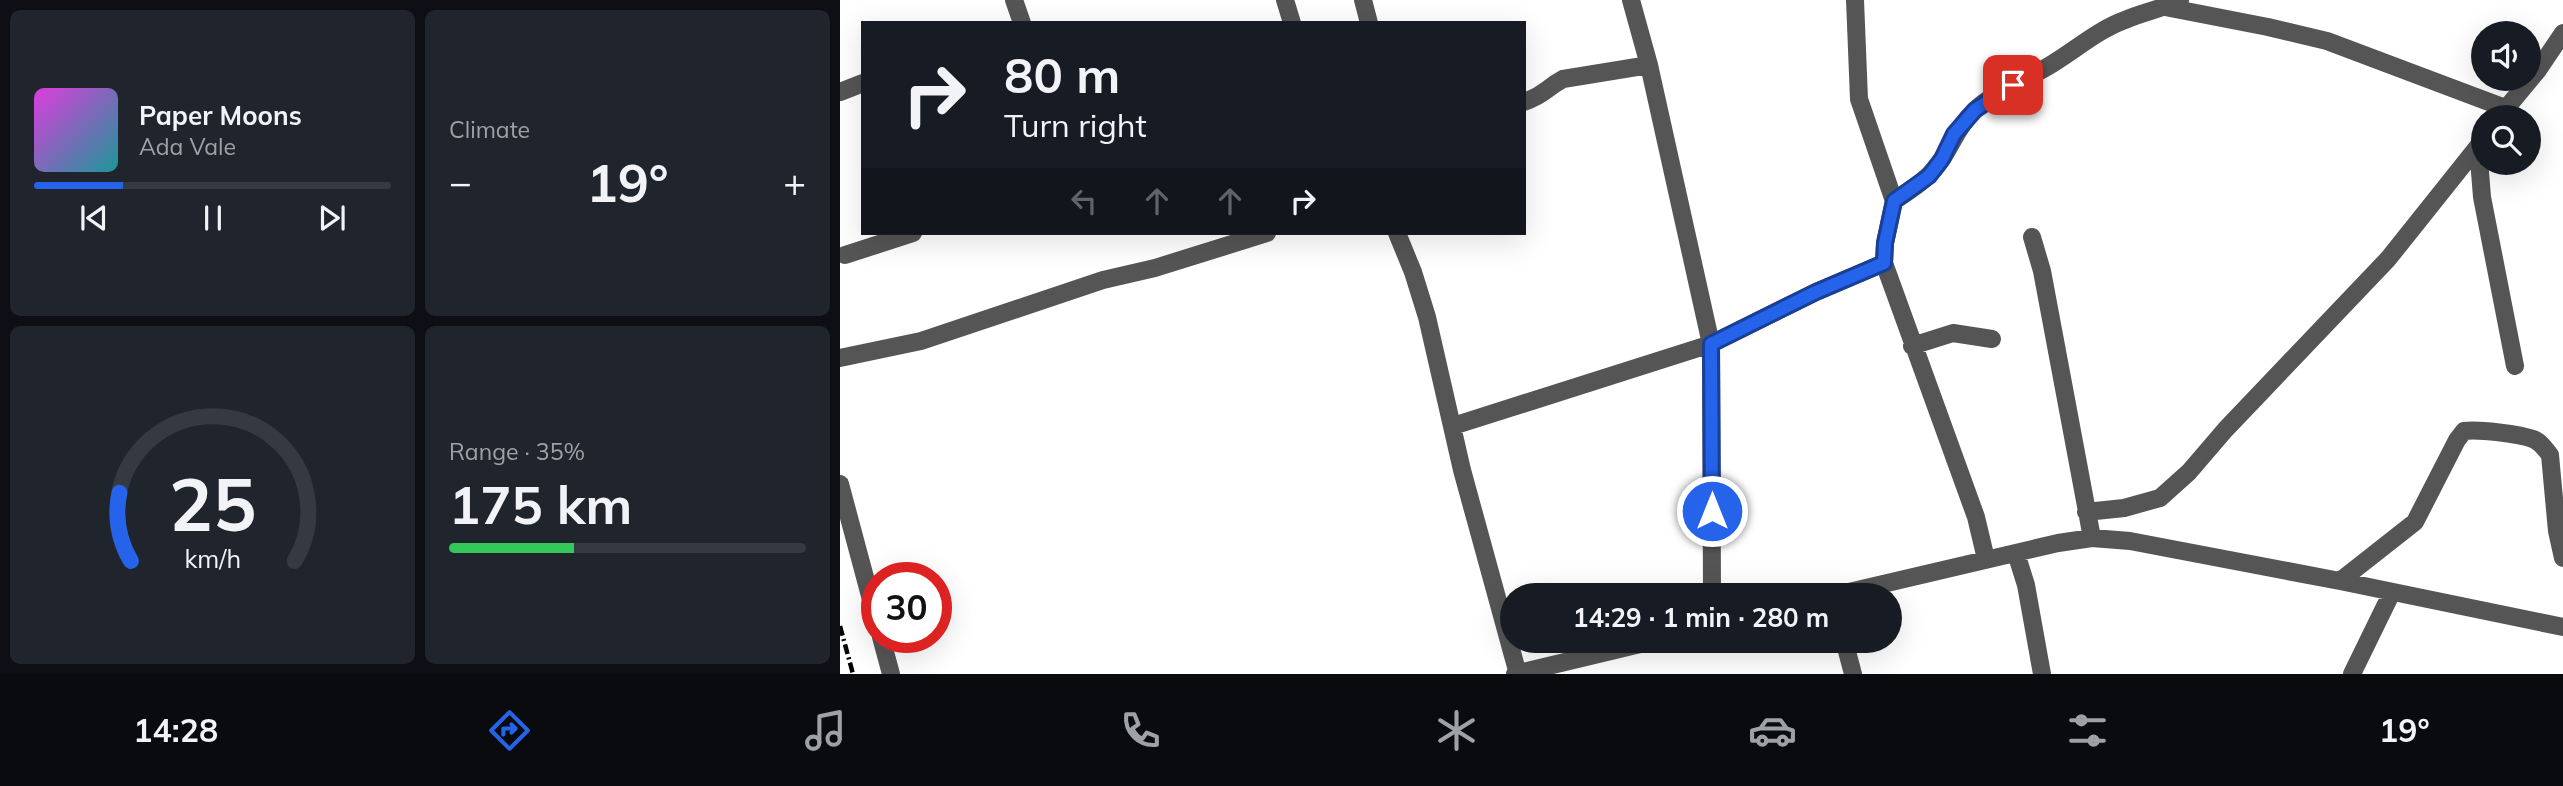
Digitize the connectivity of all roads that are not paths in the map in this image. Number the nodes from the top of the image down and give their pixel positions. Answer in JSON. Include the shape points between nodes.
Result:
{"nodes":[{"id":1,"x":1014,"y":0,"type":"edge"},
{"id":2,"x":1285,"y":0,"type":"edge"},
{"id":3,"x":1363,"y":0,"type":"edge"},
{"id":4,"x":1631,"y":0,"type":"edge"},
{"id":5,"x":1855,"y":0,"type":"edge"},
{"id":6,"x":2173,"y":4,"type":"edge"},
{"id":7,"x":1021,"y":21,"type":"edge"},
{"id":8,"x":1291,"y":21,"type":"edge"},
{"id":9,"x":1368,"y":21,"type":"edge"},
{"id":10,"x":2563,"y":33,"type":"edge"},
{"id":11,"x":1649,"y":65,"type":"junction"},
{"id":12,"x":861,"y":84,"type":"edge"},
{"id":13,"x":840,"y":92,"type":"edge"},
{"id":14,"x":1526,"y":101,"type":"edge"},
{"id":15,"x":2482,"y":105,"type":"edge"},
{"id":16,"x":2509,"y":105,"type":"edge"},
{"id":17,"x":2471,"y":156,"type":"edge"},
{"id":18,"x":2482,"y":175,"type":"edge"},
{"id":19,"x":1894,"y":201,"type":"junction"},
{"id":20,"x":907,"y":235,"type":"edge"},
{"id":21,"x":1261,"y":235,"type":"edge"},
{"id":22,"x":1398,"y":235,"type":"edge"},
{"id":23,"x":2032,"y":237,"type":"dead end"},
{"id":24,"x":845,"y":255,"type":"dead end"},
{"id":25,"x":1884,"y":263,"type":"junction"},
{"id":26,"x":1992,"y":339,"type":"dead end"},
{"id":27,"x":1711,"y":344,"type":"junction"},
{"id":28,"x":1912,"y":346,"type":"junction"},
{"id":29,"x":840,"y":358,"type":"edge"},
{"id":30,"x":2515,"y":366,"type":"dead end"},
{"id":31,"x":1453,"y":426,"type":"junction"},
{"id":32,"x":840,"y":484,"type":"edge"},
{"id":33,"x":2086,"y":512,"type":"junction"},
{"id":34,"x":2092,"y":538,"type":"junction"},
{"id":35,"x":2016,"y":553,"type":"junction"},
{"id":36,"x":2563,"y":558,"type":"edge"},
{"id":37,"x":1986,"y":559,"type":"junction"},
{"id":38,"x":861,"y":562,"type":"edge"},
{"id":39,"x":2340,"y":581,"type":"junction"},
{"id":40,"x":1712,"y":583,"type":"edge"},
{"id":41,"x":1886,"y":583,"type":"edge"},
{"id":42,"x":2392,"y":592,"type":"junction"},
{"id":43,"x":2563,"y":627,"type":"edge"},
{"id":44,"x":885,"y":653,"type":"edge"},
{"id":45,"x":1603,"y":653,"type":"edge"},
{"id":46,"x":1847,"y":653,"type":"edge"},
{"id":47,"x":891,"y":674,"type":"edge"},
{"id":48,"x":1517,"y":674,"type":"edge"},
{"id":49,"x":1853,"y":674,"type":"edge"},
{"id":50,"x":2042,"y":674,"type":"edge"},
{"id":51,"x":2352,"y":674,"type":"edge"}],
"edges":[{"from":1,"to":7,"type":"street"},
{"from":2,"to":8,"type":"street"},
{"from":3,"to":9,"type":"street"},
{"from":4,"to":11,"type":"street"},
{"from":5,"to":19,"type":"street","via":[[1859,99]]},
{"from":6,"to":15,"type":"street","via":[[2326,41]]},
{"from":6,"to":19,"type":"street","via":[[2112,26],[1995,95],[1954,134],[1929,176]]},
{"from":10,"to":16,"type":"street"},
{"from":11,"to":14,"type":"street","via":[[1563,79]]},
{"from":11,"to":27,"type":"street"},
{"from":12,"to":13,"type":"street"},
{"from":17,"to":33,"type":"street","via":[[2388,259],[2189,472],[2160,498]]},
{"from":18,"to":30,"type":"street"},
{"from":19,"to":25,"type":"street"},
{"from":20,"to":24,"type":"street"},
{"from":21,"to":29,"type":"street","via":[[921,341]]},
{"from":22,"to":31,"type":"street","via":[[1427,317]]},
{"from":23,"to":33,"type":"street"},
{"from":25,"to":27,"type":"street"},
{"from":25,"to":28,"type":"street"},
{"from":26,"to":28,"type":"street","via":[[1953,333]]},
{"from":27,"to":31,"type":"street"},
{"from":27,"to":40,"type":"street"},
{"from":28,"to":37,"type":"street","via":[[1976,517]]},
{"from":31,"to":48,"type":"street"},
{"from":32,"to":38,"type":"street"},
{"from":33,"to":34,"type":"street"},
{"from":34,"to":35,"type":"street"},
{"from":34,"to":39,"type":"street","via":[[2130,541]]},
{"from":35,"to":37,"type":"street"},
{"from":35,"to":50,"type":"street"},
{"from":36,"to":39,"type":"street","via":[[2550,455],[2543,445],[2534,439],[2464,431],[2415,522]]},
{"from":37,"to":41,"type":"street"},
{"from":39,"to":42,"type":"street"},
{"from":42,"to":43,"type":"street"},
{"from":42,"to":51,"type":"street"},
{"from":44,"to":47,"type":"street"},
{"from":45,"to":48,"type":"street"},
{"from":46,"to":49,"type":"street"}]}
